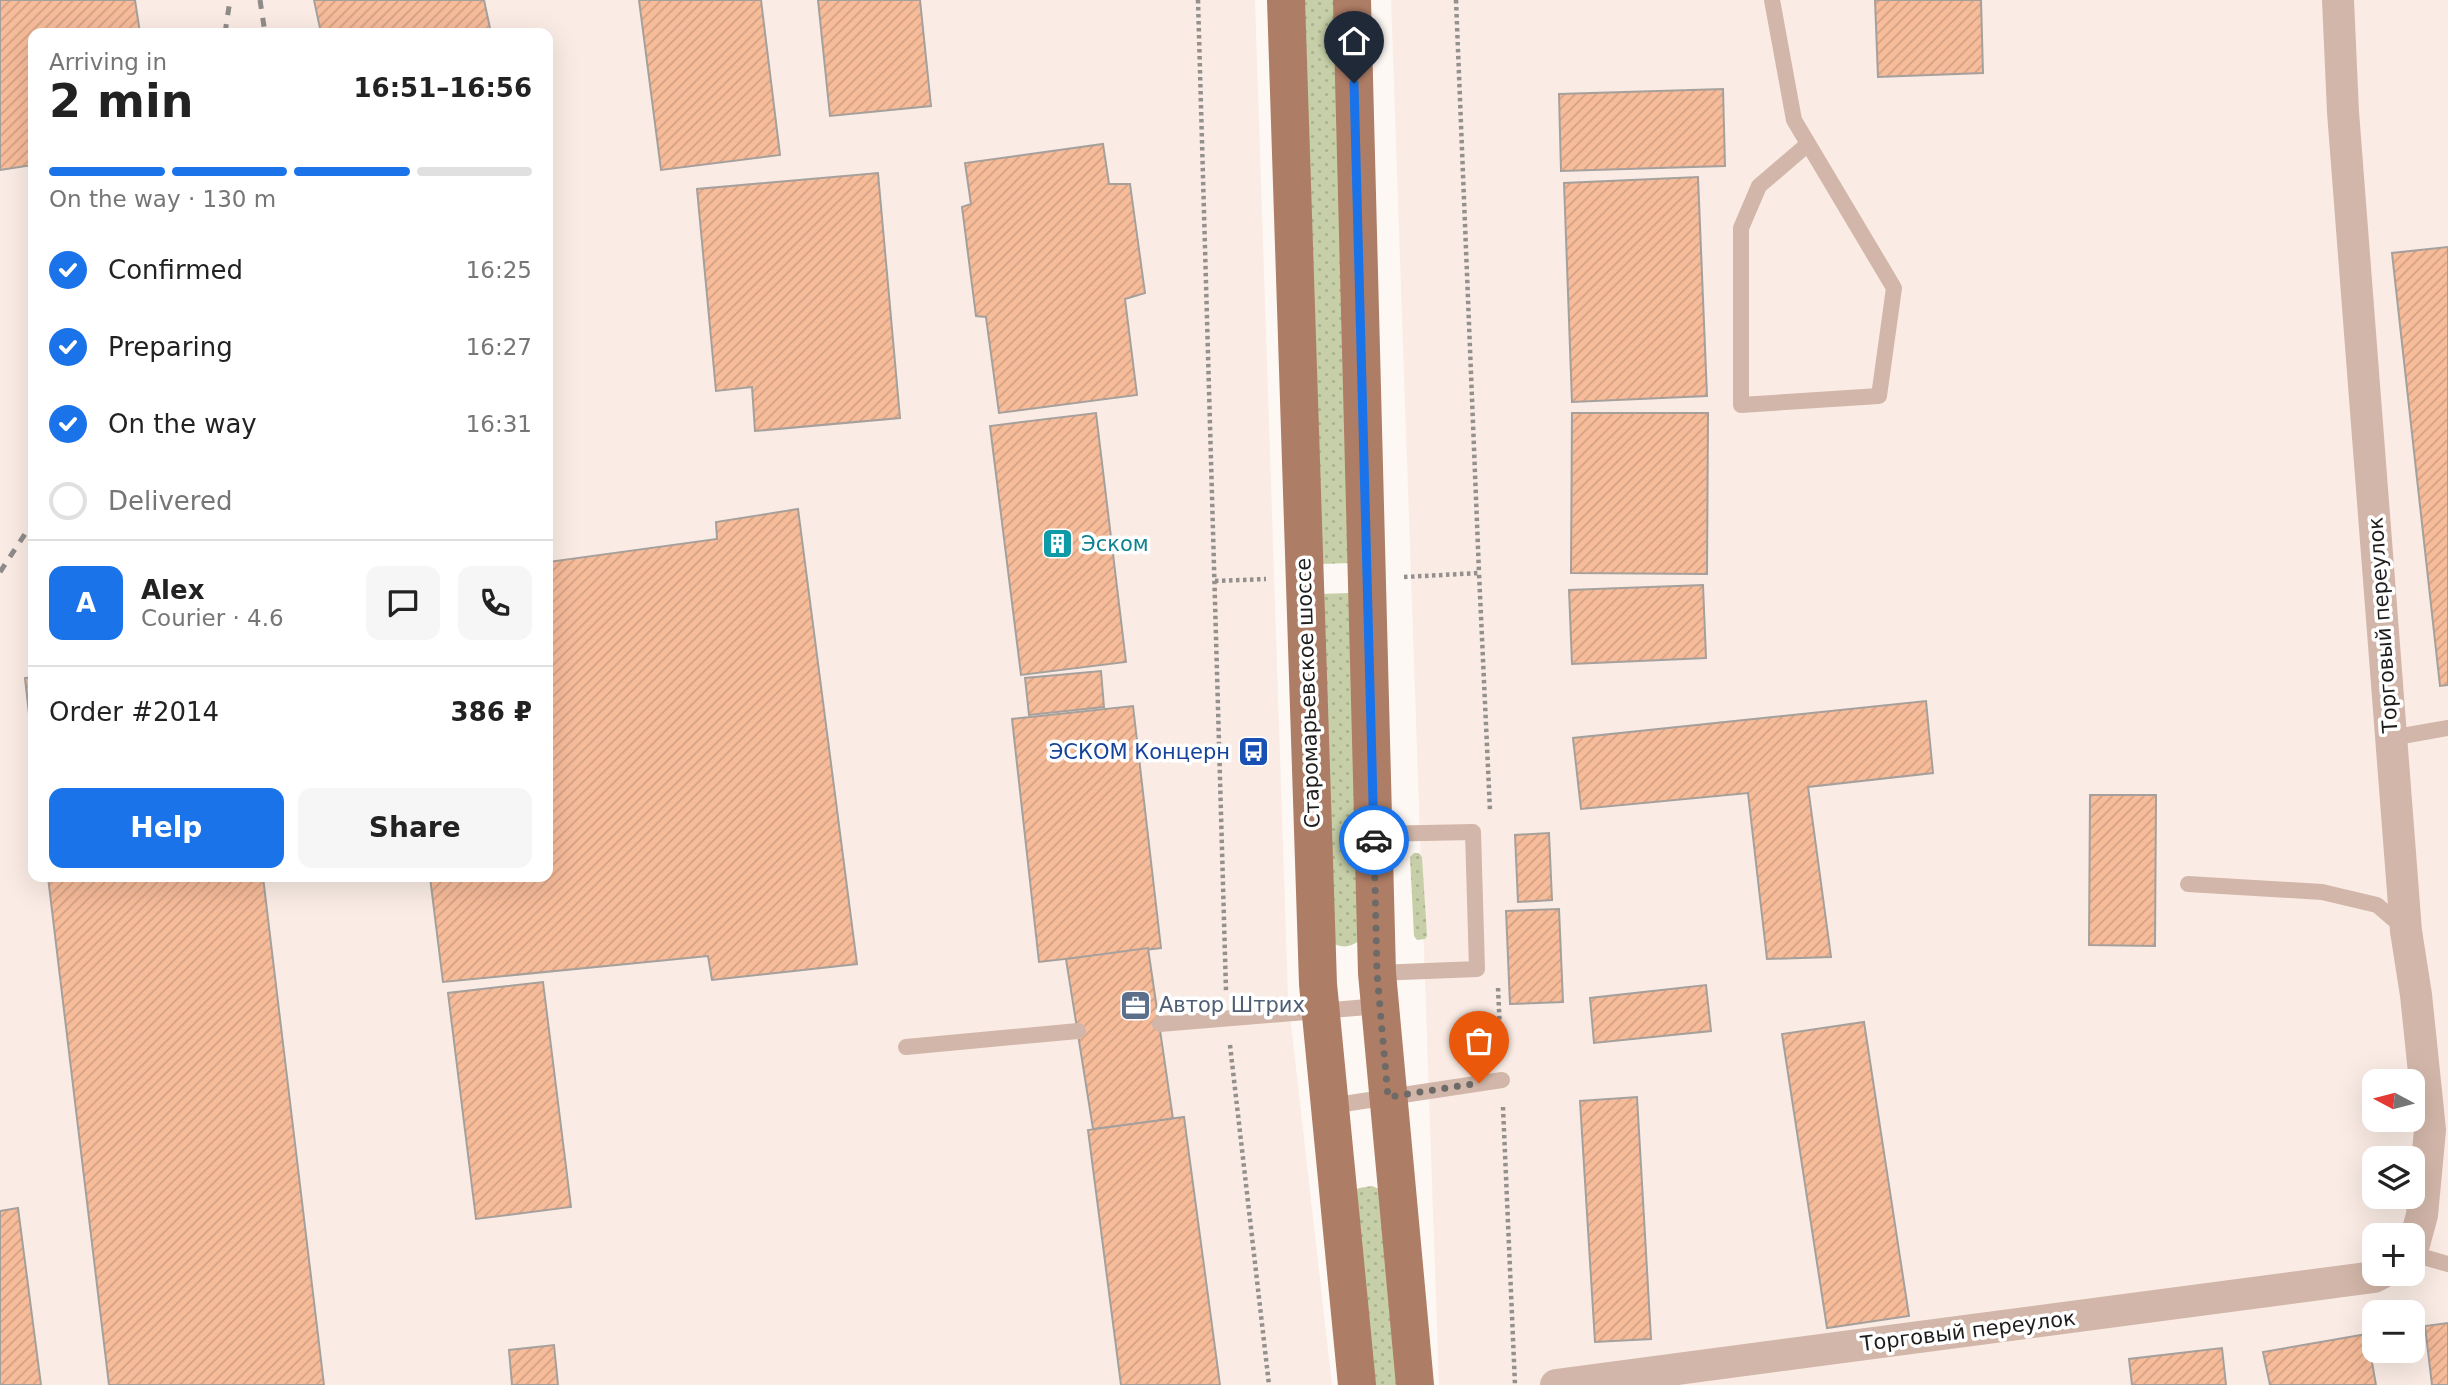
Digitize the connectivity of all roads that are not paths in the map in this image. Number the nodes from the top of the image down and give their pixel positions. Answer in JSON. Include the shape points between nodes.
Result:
{"nodes":[{"id":1,"x":1286,"y":0,"type":"edge"},
{"id":2,"x":1352,"y":0,"type":"edge"},
{"id":3,"x":1772,"y":0,"type":"edge"},
{"id":4,"x":2338,"y":0,"type":"edge"},
{"id":5,"x":1808,"y":144,"type":"junction"},
{"id":6,"x":2448,"y":728,"type":"edge"},
{"id":7,"x":2392,"y":738,"type":"junction"},
{"id":8,"x":1374,"y":834,"type":"junction"},
{"id":9,"x":2188,"y":884,"type":"dead end"},
{"id":10,"x":2406,"y":931,"type":"junction"},
{"id":11,"x":1379,"y":990,"type":"junction"},
{"id":12,"x":1320,"y":1011,"type":"junction"},
{"id":13,"x":1160,"y":1024,"type":"dead end"},
{"id":14,"x":1078,"y":1031,"type":"dead end"},
{"id":15,"x":906,"y":1047,"type":"dead end"},
{"id":16,"x":1502,"y":1080,"type":"dead end"},
{"id":17,"x":1388,"y":1097,"type":"junction"},
{"id":18,"x":1329,"y":1106,"type":"junction"},
{"id":19,"x":2439,"y":1129,"type":"edge"},
{"id":20,"x":2420,"y":1223,"type":"edge"},
{"id":21,"x":2425,"y":1257,"type":"edge"},
{"id":22,"x":2448,"y":1264,"type":"edge"},
{"id":23,"x":2362,"y":1280,"type":"edge"},
{"id":24,"x":1357,"y":1385,"type":"edge"},
{"id":25,"x":1415,"y":1385,"type":"edge"},
{"id":26,"x":1556,"y":1385,"type":"edge"}],
"edges":[{"from":1,"to":12,"type":"main road","name":"Старомарьевское шоссе"},
{"from":2,"to":8,"type":"main road"},
{"from":3,"to":5,"type":"lane","via":[[1794,120]]},
{"from":4,"to":7,"type":"street","name":"Торговый переулок"},
{"from":5,"to":5,"type":"lane","via":[[1894,288],[1879,396],[1741,405],[1741,228],[1759,186]]},
{"from":6,"to":7,"type":"lane"},
{"from":7,"to":10,"type":"street","name":"Торговый переулок"},
{"from":8,"to":11,"type":"main road"},
{"from":8,"to":11,"type":"lane","via":[[1473,832],[1477,969]]},
{"from":9,"to":10,"type":"lane","via":[[2322,892],[2377,905]]},
{"from":10,"to":19,"type":"street","name":"Торговый переулок"},
{"from":11,"to":12,"type":"lane"},
{"from":11,"to":17,"type":"main road"},
{"from":12,"to":13,"type":"lane"},
{"from":12,"to":18,"type":"main road","name":"Старомарьевское шоссе"},
{"from":14,"to":15,"type":"lane"},
{"from":16,"to":17,"type":"lane"},
{"from":17,"to":18,"type":"lane"},
{"from":17,"to":25,"type":"main road"},
{"from":18,"to":24,"type":"main road","name":"Старомарьевское шоссе"},
{"from":19,"to":20,"type":"street","name":"Торговый переулок"},
{"from":21,"to":22,"type":"lane"},
{"from":23,"to":26,"type":"street","name":"Торговый переулок"}]}
